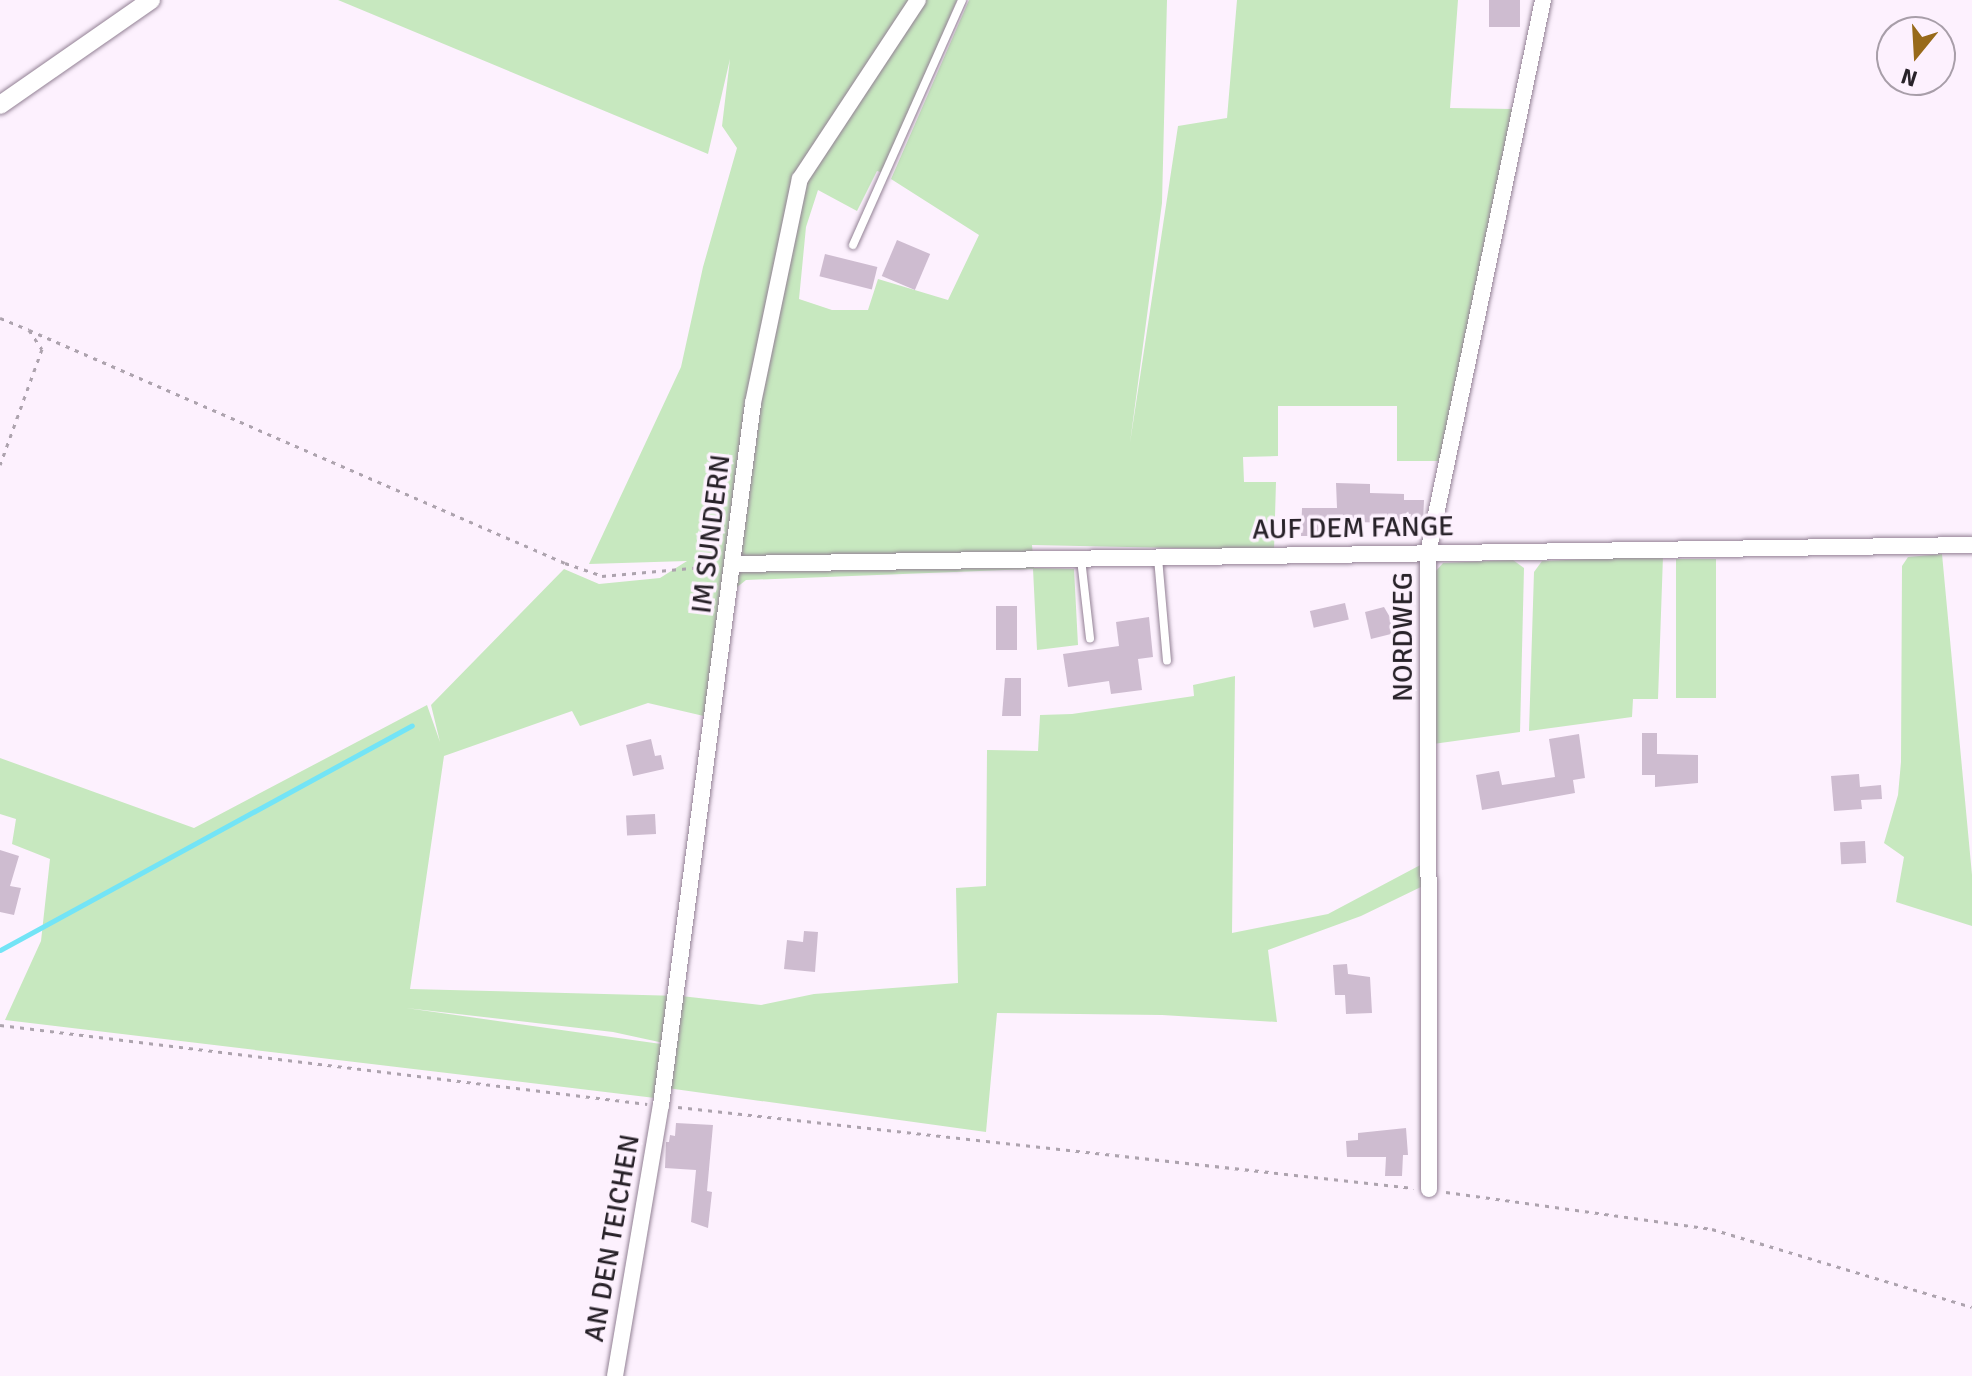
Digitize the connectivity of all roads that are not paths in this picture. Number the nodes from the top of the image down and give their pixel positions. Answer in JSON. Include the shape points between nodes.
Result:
{"nodes":[{"id":1,"x":151,"y":0,"type":"edge"},
{"id":2,"x":918,"y":0,"type":"edge"},
{"id":3,"x":962,"y":0,"type":"edge"},
{"id":4,"x":1543,"y":0,"type":"edge"},
{"id":5,"x":0,"y":105,"type":"edge"},
{"id":6,"x":853,"y":245,"type":"dead end"},
{"id":7,"x":1972,"y":545,"type":"edge"},
{"id":8,"x":1428,"y":553,"type":"junction"},
{"id":9,"x":1158,"y":557,"type":"junction"},
{"id":10,"x":1081,"y":559,"type":"junction"},
{"id":11,"x":734,"y":564,"type":"junction"},
{"id":12,"x":1090,"y":638,"type":"dead end"},
{"id":13,"x":1167,"y":661,"type":"dead end"},
{"id":14,"x":660,"y":1107,"type":"joint"},
{"id":15,"x":1429,"y":1189,"type":"road end"},
{"id":16,"x":615,"y":1376,"type":"edge"}],
"edges":[{"from":1,"to":5,"type":"street"},
{"from":2,"to":11,"type":"street","name":"IM SUNDERN","via":[[800,179],[753,403]]},
{"from":3,"to":6,"type":"lane"},
{"from":4,"to":8,"type":"street","name":"NORDWEG"},
{"from":7,"to":8,"type":"street","name":"AUF DEM FANGE"},
{"from":8,"to":9,"type":"street","name":"AUF DEM FANGE"},
{"from":8,"to":15,"type":"street","name":"NORDWEG"},
{"from":9,"to":10,"type":"street","name":"AUF DEM FANGE"},
{"from":9,"to":13,"type":"lane"},
{"from":10,"to":11,"type":"street","name":"AUF DEM FANGE"},
{"from":10,"to":12,"type":"lane"},
{"from":11,"to":14,"type":"street","name":"IM SUNDERN"},
{"from":14,"to":16,"type":"street","name":"AN DEN TEICHEN"}]}
